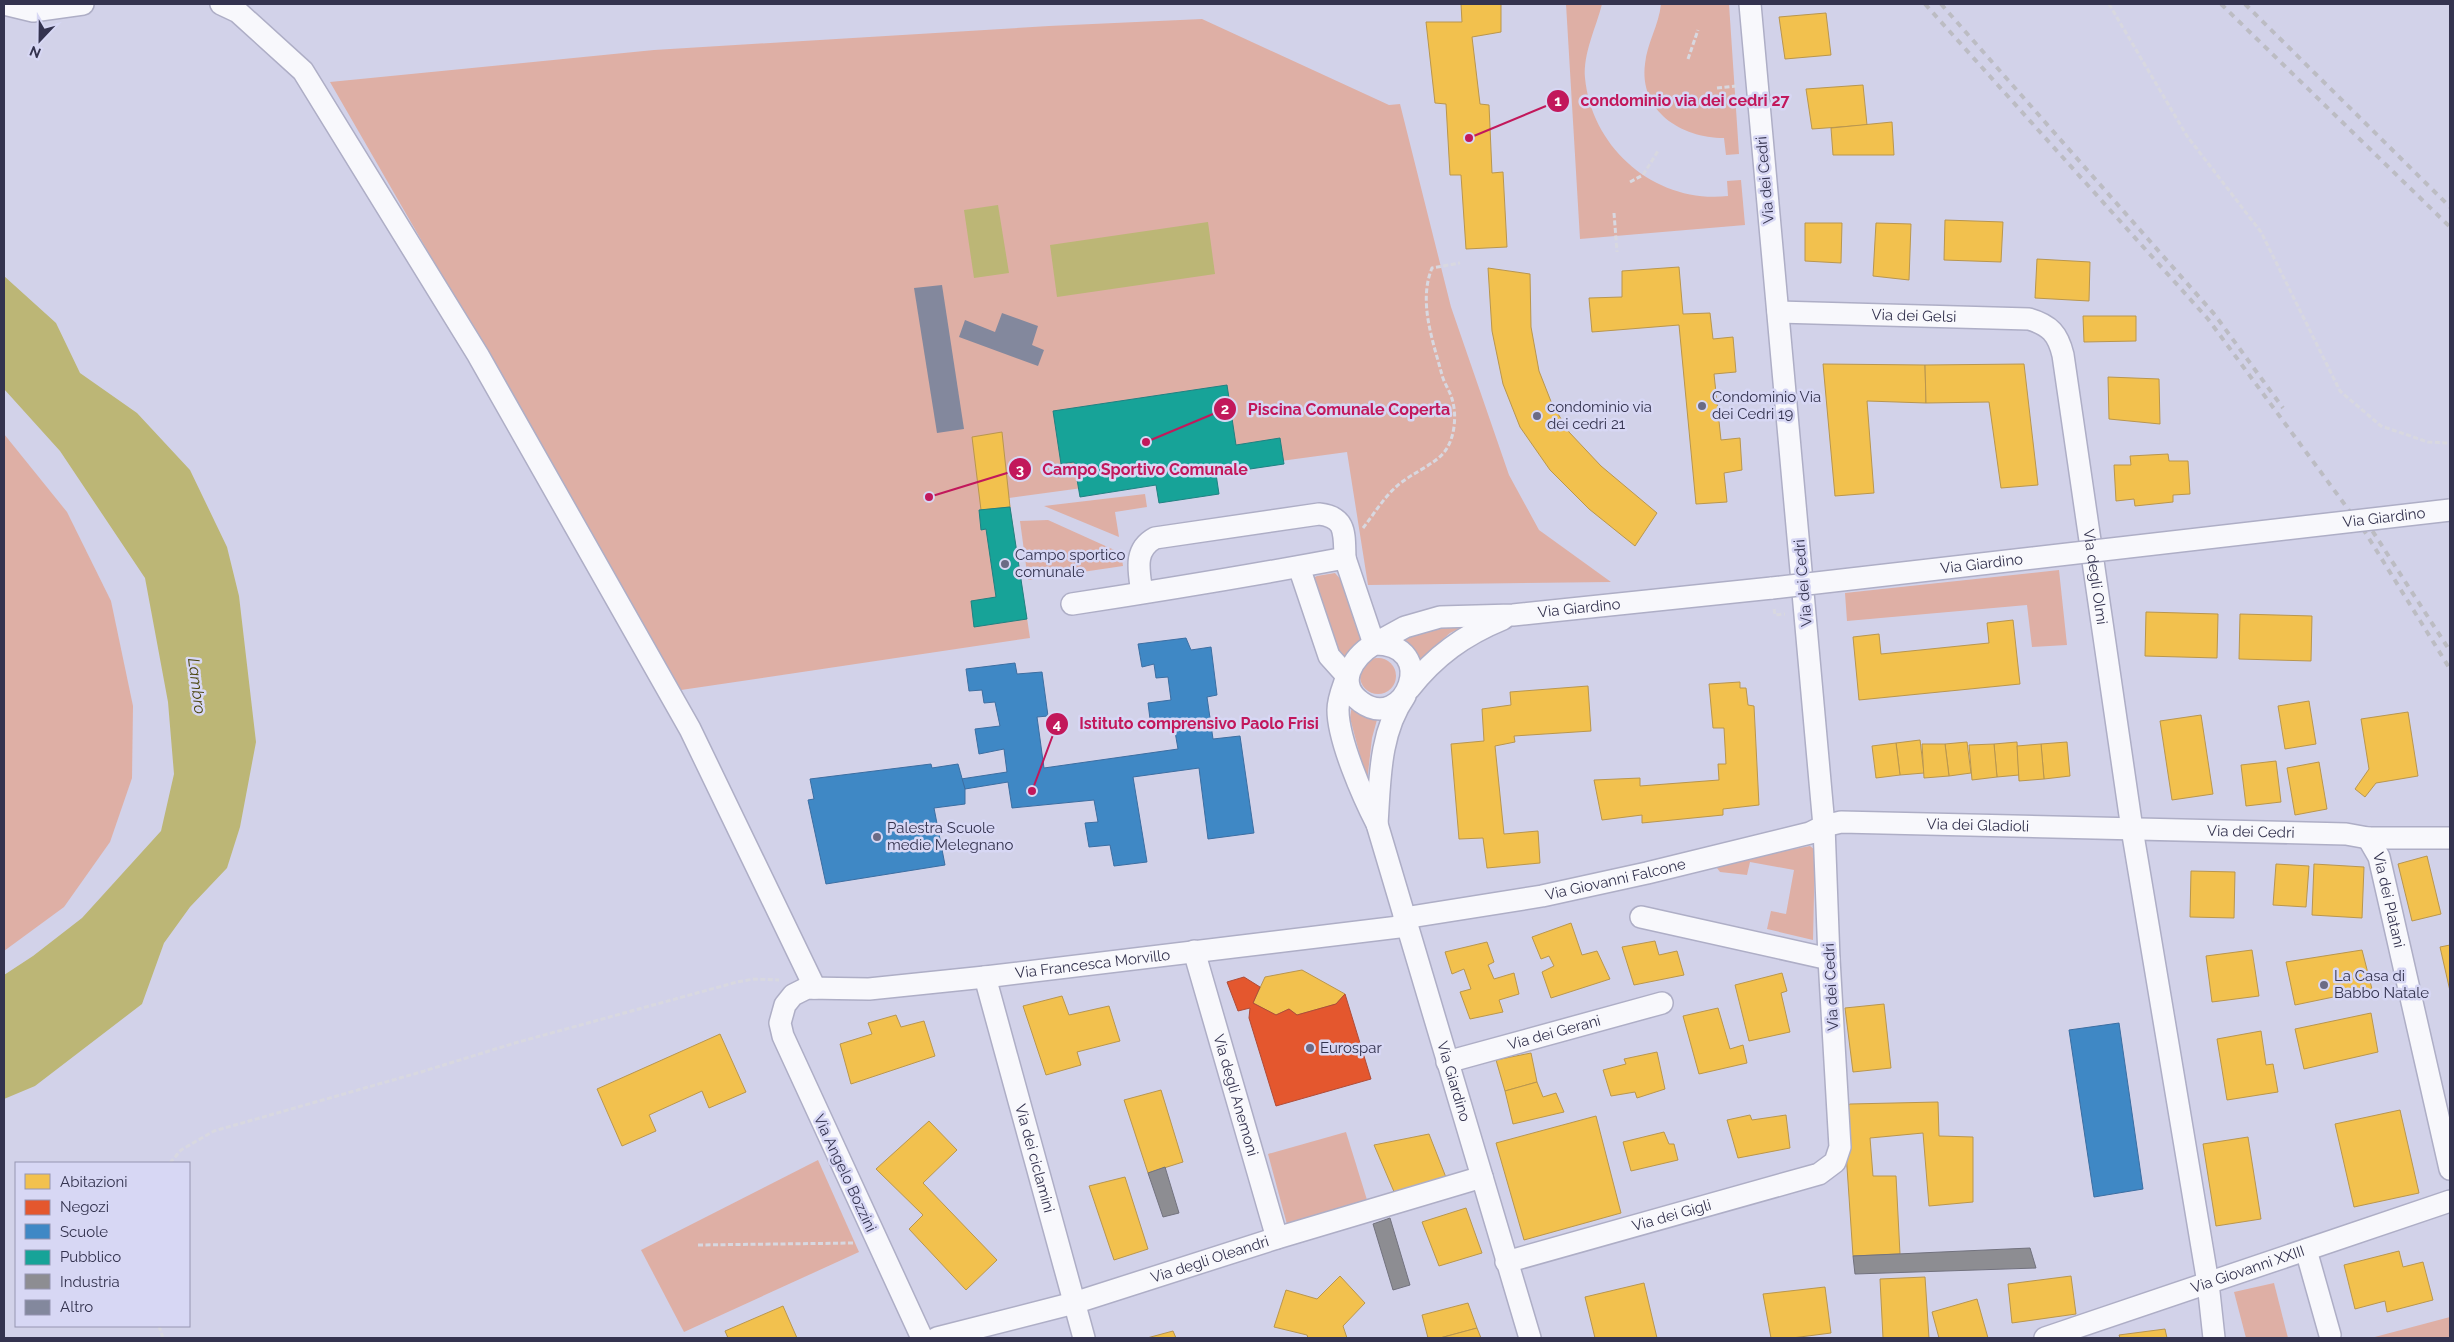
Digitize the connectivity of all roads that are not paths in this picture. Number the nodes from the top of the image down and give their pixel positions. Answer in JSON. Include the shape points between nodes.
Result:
{"nodes":[{"id":1,"x":4,"y":4,"type":"edge"},
{"id":2,"x":83,"y":4,"type":"edge"},
{"id":3,"x":221,"y":4,"type":"edge"},
{"id":4,"x":1750,"y":4,"type":"edge"},
{"id":5,"x":1778,"y":312,"type":"junction"},
{"id":6,"x":2048,"y":326,"type":"joint"},
{"id":7,"x":2450,"y":510,"type":"edge"},
{"id":8,"x":1344,"y":558,"type":"junction"},
{"id":9,"x":1299,"y":567,"type":"junction"},
{"id":10,"x":1142,"y":593,"type":"junction"},
{"id":11,"x":1072,"y":604,"type":"dead end"},
{"id":12,"x":1513,"y":615,"type":"junction"},
{"id":13,"x":1374,"y":644,"type":"junction"},
{"id":14,"x":1347,"y":676,"type":"junction"},
{"id":15,"x":1407,"y":692,"type":"junction"},
{"id":16,"x":1377,"y":824,"type":"junction"},
{"id":17,"x":1824,"y":826,"type":"junction"},
{"id":18,"x":2132,"y":830,"type":"junction"},
{"id":19,"x":2368,"y":838,"type":"junction"},
{"id":20,"x":2450,"y":838,"type":"edge"},
{"id":21,"x":1641,"y":917,"type":"dead end"},
{"id":22,"x":1405,"y":922,"type":"junction"},
{"id":23,"x":1194,"y":951,"type":"junction"},
{"id":24,"x":1829,"y":959,"type":"junction"},
{"id":25,"x":985,"y":977,"type":"junction"},
{"id":26,"x":815,"y":988,"type":"junction"},
{"id":27,"x":1662,"y":1003,"type":"dead end"},
{"id":28,"x":785,"y":1005,"type":"joint"},
{"id":29,"x":1447,"y":1062,"type":"junction"},
{"id":30,"x":1835,"y":1162,"type":"joint"},
{"id":31,"x":2450,"y":1169,"type":"edge"},
{"id":32,"x":1482,"y":1178,"type":"junction"},
{"id":33,"x":2450,"y":1201,"type":"edge"},
{"id":34,"x":1277,"y":1238,"type":"junction"},
{"id":35,"x":2306,"y":1250,"type":"junction"},
{"id":36,"x":1506,"y":1262,"type":"junction"},
{"id":37,"x":2208,"y":1283,"type":"junction"},
{"id":38,"x":1074,"y":1303,"type":"junction"},
{"id":39,"x":2330,"y":1335,"type":"dead end"},
{"id":40,"x":922,"y":1338,"type":"edge"},
{"id":41,"x":937,"y":1338,"type":"edge"},
{"id":42,"x":1084,"y":1338,"type":"edge"},
{"id":43,"x":1530,"y":1338,"type":"edge"},
{"id":44,"x":2045,"y":1338,"type":"edge"},
{"id":45,"x":2214,"y":1338,"type":"edge"}],
"edges":[{"from":1,"to":2,"type":"street","via":[[33,11]]},
{"from":3,"to":26,"type":"street","via":[[238,12],[303,70],[478,355],[690,729]]},
{"from":4,"to":5,"type":"street","name":"Via dei Cedri"},
{"from":5,"to":6,"type":"street","name":"Via dei Gelsi","via":[[2029,319]]},
{"from":5,"to":17,"type":"street","name":"Via dei Cedri"},
{"from":6,"to":18,"type":"street","name":"Via degli Olmi","via":[[2056,334],[2063,355]]},
{"from":7,"to":12,"type":"street","name":"Via Giardino","bridge":true},
{"from":8,"to":9,"type":"street"},
{"from":8,"to":10,"type":"street","via":[[1342,527],[1334,517],[1319,514],[1162,536],[1148,542],[1140,553]]},
{"from":8,"to":13,"type":"street"},
{"from":9,"to":10,"type":"street"},
{"from":9,"to":14,"type":"street","via":[[1329,656]]},
{"from":10,"to":11,"type":"street"},
{"from":12,"to":13,"type":"street","name":"Via Giardino","via":[[1429,619],[1405,627]]},
{"from":12,"to":15,"type":"street","name":"Via Giardino","via":[[1474,632],[1447,649],[1424,670]]},
{"from":13,"to":14,"type":"street","name":"Via Giardino","via":[[1358,656]]},
{"from":13,"to":15,"type":"street","name":"Via Giardino","via":[[1393,646],[1408,660],[1412,680]]},
{"from":14,"to":15,"type":"street","name":"Via Giardino","via":[[1354,696],[1371,707],[1392,706]]},
{"from":14,"to":16,"type":"street","name":"Via Giardino","via":[[1339,703],[1339,721],[1355,775]]},
{"from":15,"to":16,"type":"street","name":"Via Giardino","via":[[1398,706],[1386,740]]},
{"from":16,"to":22,"type":"street","name":"Via Giardino"},
{"from":17,"to":18,"type":"street","name":"Via dei Gladioli","via":[[1841,822]]},
{"from":17,"to":22,"type":"street","name":"Via Giovanni Falcone","via":[[1810,833],[1647,873]]},
{"from":17,"to":24,"type":"street","name":"Via dei Cedri"},
{"from":18,"to":19,"type":"street","name":"Via dei Cedri","via":[[2346,834]]},
{"from":18,"to":37,"type":"street","name":"Via degli Olmi"},
{"from":19,"to":20,"type":"street"},
{"from":19,"to":31,"type":"street","name":"Via dei Platani","via":[[2379,857]]},
{"from":21,"to":24,"type":"street"},
{"from":22,"to":23,"type":"street","name":"Via Francesca Morvillo"},
{"from":22,"to":29,"type":"street","name":"Via Giardino"},
{"from":23,"to":25,"type":"street","name":"Via Francesca Morvillo"},
{"from":23,"to":34,"type":"street","name":"Via degli Anemoni"},
{"from":24,"to":30,"type":"street","name":"Via dei Cedri","via":[[1840,1140]]},
{"from":25,"to":26,"type":"street","name":"Via Francesca Morvillo","via":[[869,988]]},
{"from":25,"to":38,"type":"street","name":"Via dei ciclamini"},
{"from":26,"to":28,"type":"street","name":"Via Francesca Morvillo","via":[[797,992]]},
{"from":27,"to":29,"type":"street","name":"Via dei Gerani"},
{"from":28,"to":40,"type":"street","name":"Via Angelo Bozzini","via":[[780,1023],[783,1036]]},
{"from":29,"to":32,"type":"street","name":"Via Giardino"},
{"from":30,"to":36,"type":"street","name":"Via dei Gigli","via":[[1819,1174]]},
{"from":32,"to":34,"type":"street","name":"Via degli Oleandri"},
{"from":32,"to":36,"type":"street","name":"Via Giardino"},
{"from":33,"to":35,"type":"street","name":"Via Giovanni XXIII"},
{"from":34,"to":38,"type":"street","name":"Via degli Oleandri"},
{"from":35,"to":37,"type":"street","name":"Via Giovanni XXIII"},
{"from":35,"to":39,"type":"street"},
{"from":36,"to":43,"type":"street","name":"Via Giardino"},
{"from":37,"to":44,"type":"street","name":"Via Giovanni XXIII"},
{"from":37,"to":45,"type":"street","name":"Via degli Olmi"},
{"from":38,"to":41,"type":"street","name":"Via degli Oleandri"},
{"from":38,"to":42,"type":"street","name":"Via dei ciclamini"}]}
